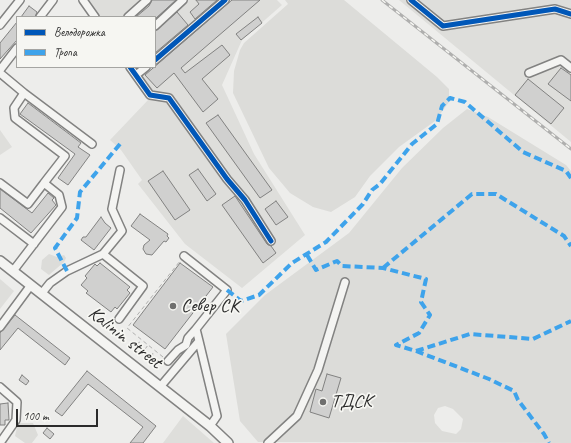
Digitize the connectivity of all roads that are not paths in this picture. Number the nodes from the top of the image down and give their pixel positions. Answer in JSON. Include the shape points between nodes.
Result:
{"nodes":[{"id":1,"x":20,"y":0,"type":"edge"},
{"id":2,"x":53,"y":0,"type":"edge"},
{"id":3,"x":83,"y":0,"type":"edge"},
{"id":4,"x":147,"y":0,"type":"edge"},
{"id":5,"x":183,"y":0,"type":"edge"},
{"id":6,"x":225,"y":0,"type":"edge"},
{"id":7,"x":411,"y":0,"type":"edge"},
{"id":8,"x":571,"y":14,"type":"edge"},
{"id":9,"x":41,"y":16,"type":"edge"},
{"id":10,"x":94,"y":16,"type":"edge"},
{"id":11,"x":129,"y":16,"type":"edge"},
{"id":12,"x":0,"y":25,"type":"edge"},
{"id":13,"x":156,"y":25,"type":"edge"},
{"id":14,"x":16,"y":49,"type":"edge"},
{"id":15,"x":156,"y":59,"type":"edge"},
{"id":16,"x":131,"y":68,"type":"edge"},
{"id":17,"x":145,"y":68,"type":"edge"},
{"id":18,"x":571,"y":68,"type":"edge"},
{"id":19,"x":0,"y":70,"type":"edge"},
{"id":20,"x":0,"y":73,"type":"edge"},
{"id":21,"x":530,"y":73,"type":"dead end"},
{"id":22,"x":136,"y":76,"type":"junction"},
{"id":23,"x":24,"y":92,"type":"junction"},
{"id":24,"x":92,"y":144,"type":"dead end"},
{"id":25,"x":120,"y":170,"type":"dead end"},
{"id":26,"x":0,"y":183,"type":"edge"},
{"id":27,"x":44,"y":183,"type":"junction"},
{"id":28,"x":0,"y":218,"type":"edge"},
{"id":29,"x":271,"y":241,"type":"dead end"},
{"id":30,"x":34,"y":244,"type":"junction"},
{"id":31,"x":103,"y":254,"type":"junction"},
{"id":32,"x":184,"y":256,"type":"road end"},
{"id":33,"x":0,"y":260,"type":"edge"},
{"id":34,"x":13,"y":271,"type":"junction"},
{"id":35,"x":345,"y":282,"type":"dead end"},
{"id":36,"x":31,"y":285,"type":"junction"},
{"id":37,"x":42,"y":293,"type":"junction"},
{"id":38,"x":118,"y":319,"type":"dead end"},
{"id":39,"x":0,"y":327,"type":"edge"},
{"id":40,"x":196,"y":329,"type":"junction"},
{"id":41,"x":199,"y":341,"type":"junction"},
{"id":42,"x":168,"y":361,"type":"road end"},
{"id":43,"x":0,"y":387,"type":"edge"},
{"id":44,"x":160,"y":387,"type":"junction"},
{"id":45,"x":210,"y":426,"type":"junction"},
{"id":46,"x":0,"y":443,"type":"edge"},
{"id":47,"x":228,"y":443,"type":"edge"},
{"id":48,"x":268,"y":443,"type":"edge"}],
"edges":[{"from":1,"to":12,"type":"street"},
{"from":2,"to":9,"type":"street"},
{"from":3,"to":10,"type":"street"},
{"from":4,"to":11,"type":"street"},
{"from":5,"to":13,"type":"street"},
{"from":6,"to":15,"type":"street"},
{"from":7,"to":8,"type":"street","via":[[443,26],[555,9]]},
{"from":14,"to":19,"type":"street"},
{"from":16,"to":22,"type":"street"},
{"from":17,"to":22,"type":"street"},
{"from":18,"to":21,"type":"street","via":[[561,60]]},
{"from":20,"to":23,"type":"street"},
{"from":22,"to":29,"type":"street","via":[[150,96],[170,98],[227,179],[245,200]]},
{"from":23,"to":24,"type":"street"},
{"from":23,"to":27,"type":"street","via":[[14,108],[15,118],[65,156]]},
{"from":25,"to":31,"type":"street","via":[[112,209],[122,230]]},
{"from":26,"to":27,"type":"street","via":[[28,204]]},
{"from":27,"to":30,"type":"street","via":[[59,195],[62,207]]},
{"from":28,"to":30,"type":"street"},
{"from":30,"to":34,"type":"street"},
{"from":31,"to":37,"type":"street","via":[[67,271]]},
{"from":31,"to":38,"type":"street","via":[[143,286]]},
{"from":32,"to":40,"type":"street","via":[[227,290]]},
{"from":33,"to":34,"type":"main road","name":"Kalinin street"},
{"from":34,"to":36,"type":"main road","name":"Kalinin street"},
{"from":35,"to":48,"type":"street","via":[[318,370],[298,416]]},
{"from":36,"to":37,"type":"main road","name":"Kalinin street"},
{"from":36,"to":39,"type":"street"},
{"from":37,"to":44,"type":"main road","name":"Kalinin street"},
{"from":40,"to":41,"type":"street"},
{"from":40,"to":42,"type":"street","via":[[188,338],[186,345]]},
{"from":41,"to":44,"type":"street"},
{"from":41,"to":45,"type":"street","via":[[217,416]]},
{"from":43,"to":46,"type":"street","via":[[17,402],[16,420]]},
{"from":44,"to":45,"type":"main road","name":"Kalinin street"},
{"from":45,"to":47,"type":"main road","name":"Kalinin street"}]}
